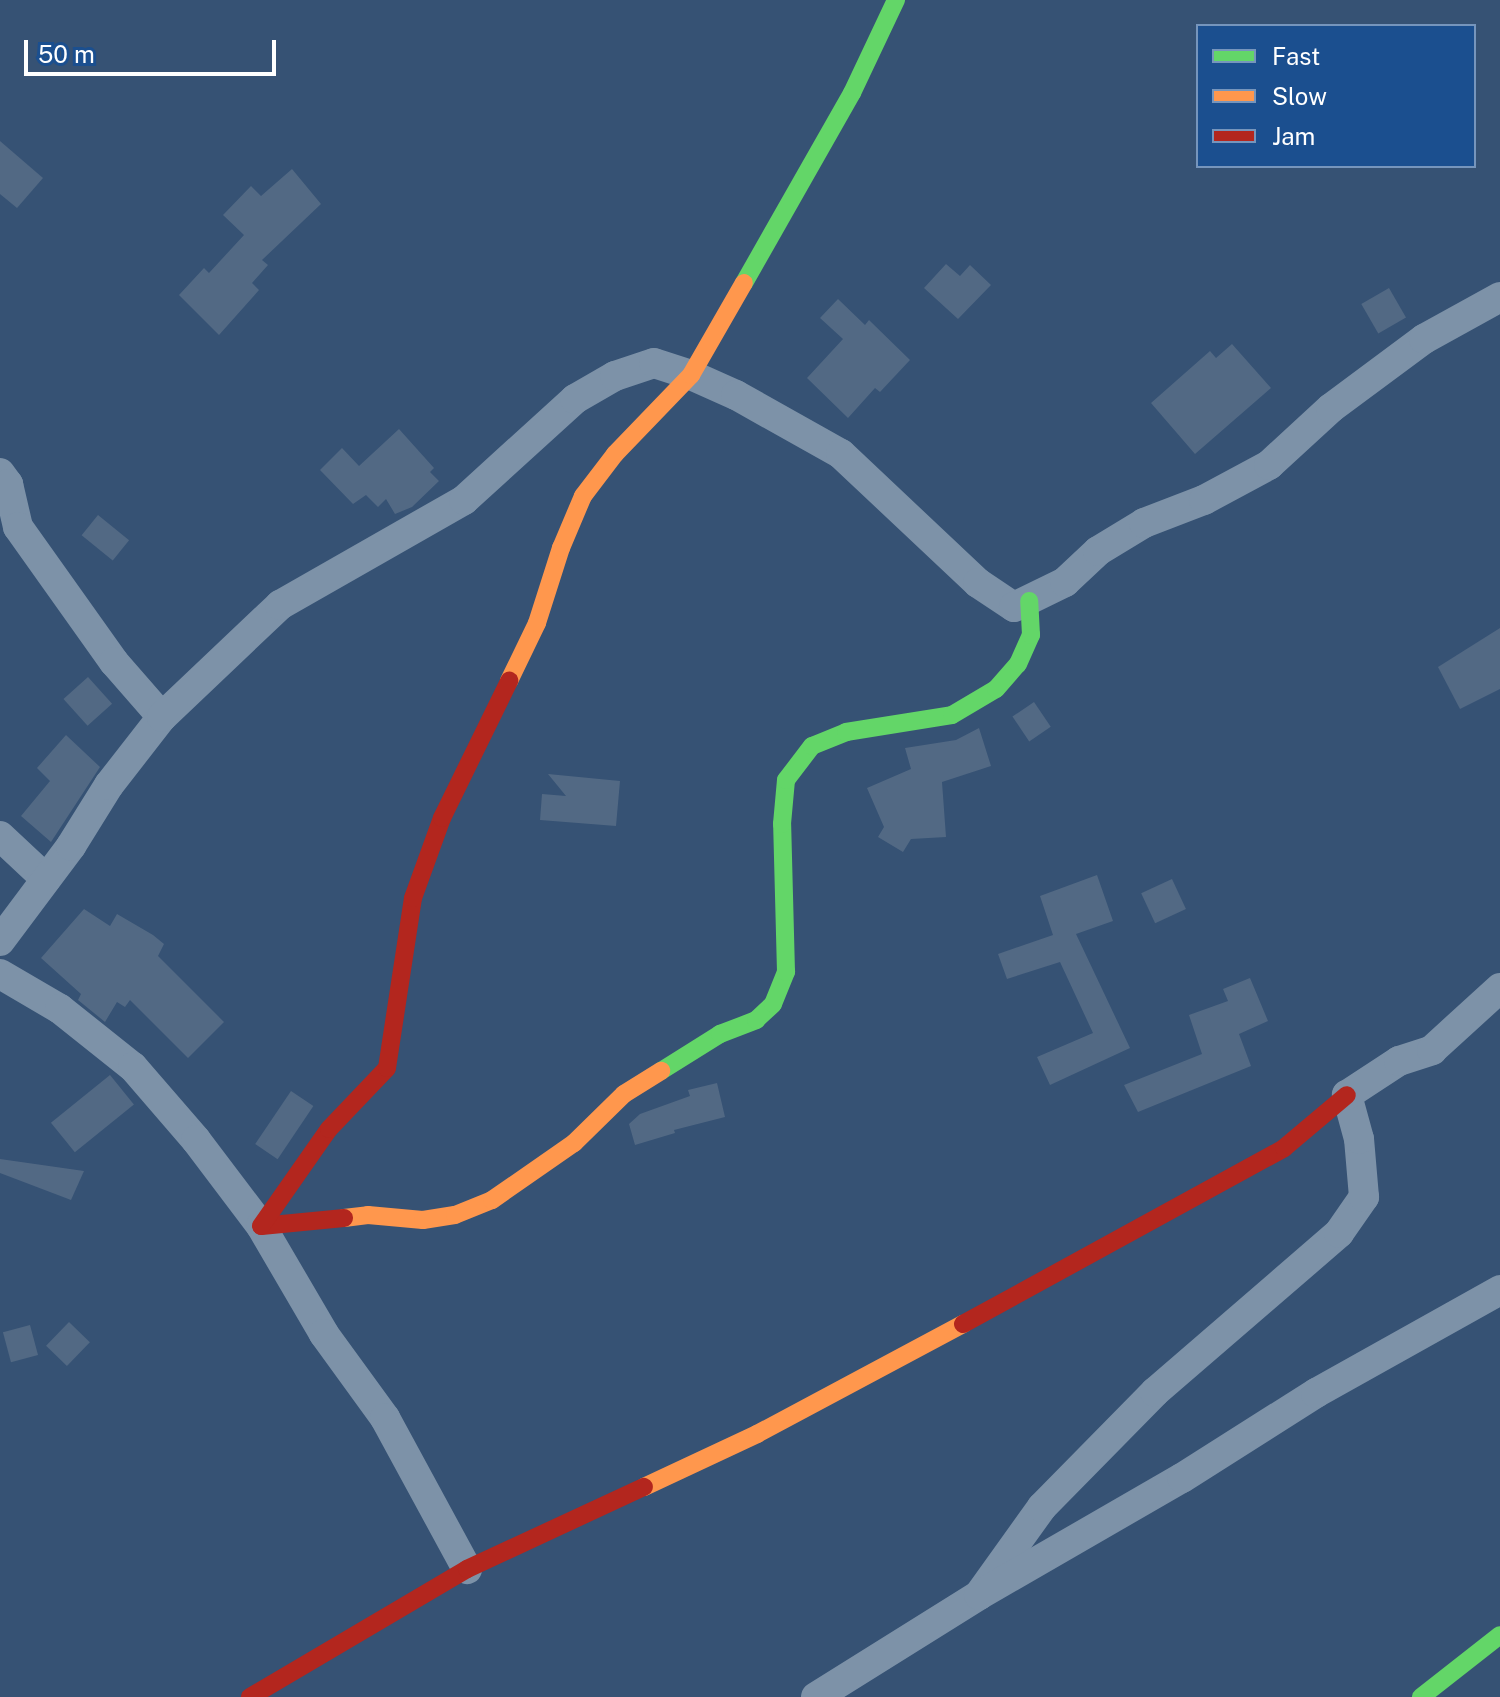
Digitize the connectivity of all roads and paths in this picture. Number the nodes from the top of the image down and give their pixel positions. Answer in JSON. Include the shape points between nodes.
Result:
{"nodes":[{"id":1,"x":896,"y":0,"type":"edge"},
{"id":2,"x":1500,"y":297,"type":"edge"},
{"id":3,"x":691,"y":375,"type":"junction"},
{"id":4,"x":0,"y":473,"type":"edge"},
{"id":5,"x":1029,"y":601,"type":"junction"},
{"id":6,"x":162,"y":717,"type":"junction"},
{"id":7,"x":0,"y":836,"type":"edge"},
{"id":8,"x":46,"y":879,"type":"junction"},
{"id":9,"x":0,"y":941,"type":"edge"},
{"id":10,"x":0,"y":974,"type":"edge"},
{"id":11,"x":1500,"y":988,"type":"edge"},
{"id":12,"x":1347,"y":1095,"type":"junction"},
{"id":13,"x":261,"y":1226,"type":"junction"},
{"id":14,"x":1500,"y":1290,"type":"edge"},
{"id":15,"x":467,"y":1569,"type":"junction"},
{"id":16,"x":979,"y":1595,"type":"junction"},
{"id":17,"x":1500,"y":1635,"type":"edge"},
{"id":18,"x":250,"y":1697,"type":"edge"},
{"id":19,"x":816,"y":1697,"type":"edge"},
{"id":20,"x":1421,"y":1697,"type":"edge"}],
"edges":[{"from":1,"to":3,"type":"street","via":[[852,93]]},
{"from":2,"to":5,"type":"street","via":[[1424,339],[1331,408],[1269,465],[1204,500],[1144,523],[1098,551],[1065,582]]},
{"from":3,"to":5,"type":"street","via":[[841,454],[978,583],[1014,607]]},
{"from":3,"to":6,"type":"street","via":[[654,363],[615,376],[575,399],[464,500],[280,605]]},
{"from":3,"to":13,"type":"street","via":[[615,454],[583,496],[537,623],[442,818],[413,898],[387,1068],[329,1129]]},
{"from":4,"to":6,"type":"street","via":[[8,484],[18,527],[114,662]]},
{"from":5,"to":13,"type":"street","via":[[1031,635],[1018,664],[996,689],[952,715],[846,732],[823,741],[812,746],[786,780],[786,972],[773,1004],[756,1020],[720,1034],[624,1094],[574,1143],[492,1200],[455,1215],[423,1220],[368,1215]]},
{"from":6,"to":8,"type":"street"},
{"from":7,"to":8,"type":"street"},
{"from":8,"to":9,"type":"street"},
{"from":10,"to":13,"type":"street","via":[[60,1009],[133,1067]]},
{"from":11,"to":12,"type":"street","via":[[1432,1050],[1399,1061]]},
{"from":12,"to":15,"type":"street","via":[[1284,1148],[1160,1218],[757,1434]]},
{"from":12,"to":16,"type":"street","via":[[1359,1139],[1364,1197],[1339,1233],[1145,1403],[1042,1507]]},
{"from":13,"to":15,"type":"street","via":[[324,1334],[385,1418]]},
{"from":14,"to":16,"type":"street","via":[[1316,1393],[1182,1478]]},
{"from":15,"to":18,"type":"street"},
{"from":16,"to":19,"type":"street"},
{"from":17,"to":20,"type":"street"}]}
